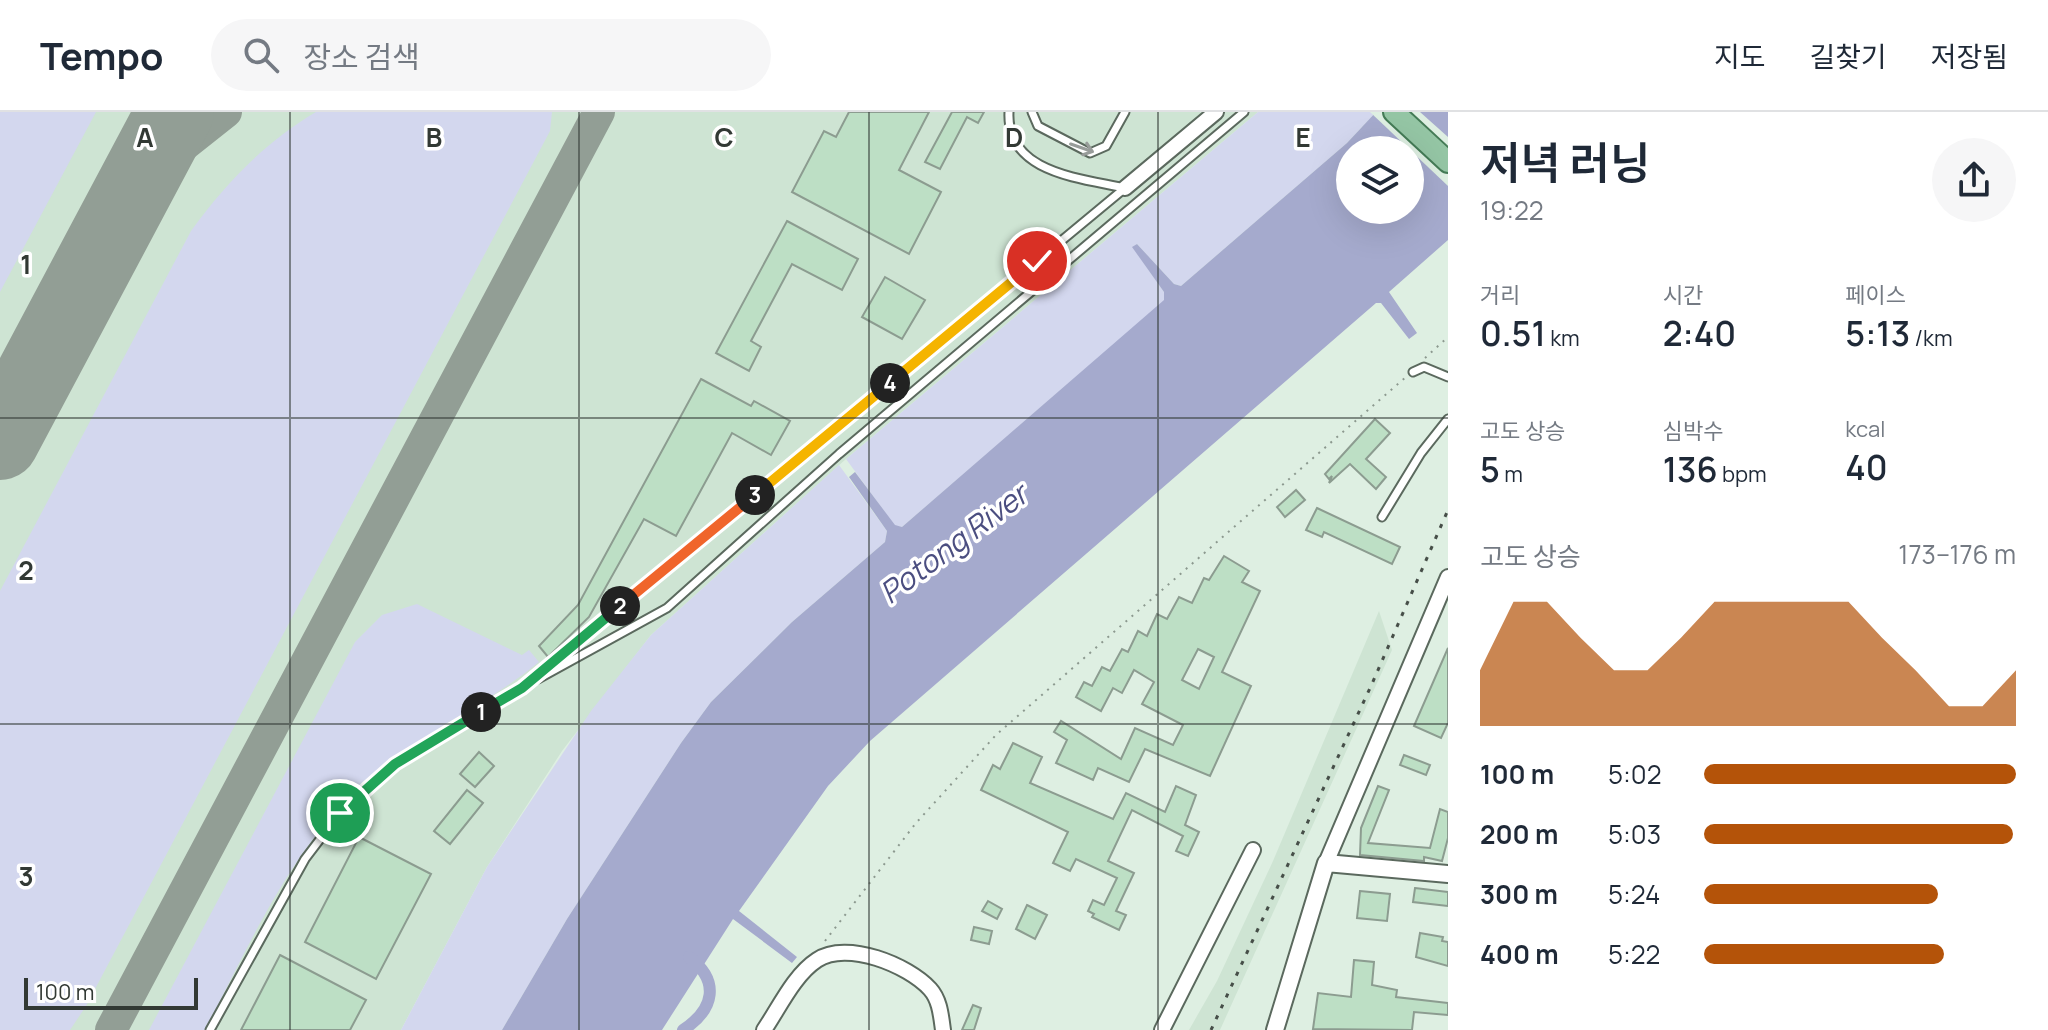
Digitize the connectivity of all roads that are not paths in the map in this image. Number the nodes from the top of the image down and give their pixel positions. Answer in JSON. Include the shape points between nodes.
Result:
{"nodes":[{"id":1,"x":1009,"y":112,"type":"edge"},
{"id":2,"x":1032,"y":112,"type":"edge"},
{"id":3,"x":1125,"y":112,"type":"edge"},
{"id":4,"x":1215,"y":112,"type":"edge"},
{"id":5,"x":1244,"y":112,"type":"edge"},
{"id":6,"x":1394,"y":112,"type":"edge"},
{"id":7,"x":1448,"y":162,"type":"edge"},
{"id":8,"x":1125,"y":188,"type":"junction"},
{"id":9,"x":1413,"y":372,"type":"road end"},
{"id":10,"x":1448,"y":377,"type":"edge"},
{"id":11,"x":1448,"y":419,"type":"edge"},
{"id":12,"x":1382,"y":517,"type":"dead end"},
{"id":13,"x":1448,"y":577,"type":"edge"},
{"id":14,"x":522,"y":688,"type":"junction"},
{"id":15,"x":1253,"y":850,"type":"dead end"},
{"id":16,"x":1326,"y":863,"type":"junction"},
{"id":17,"x":1448,"y":874,"type":"edge"},
{"id":18,"x":210,"y":1030,"type":"edge"},
{"id":19,"x":764,"y":1030,"type":"edge"},
{"id":20,"x":943,"y":1030,"type":"edge"},
{"id":21,"x":1162,"y":1030,"type":"edge"},
{"id":22,"x":1275,"y":1030,"type":"edge"}],
"edges":[{"from":1,"to":8,"type":"lane","via":[[1009,127],[1032,161],[1062,174]]},
{"from":2,"to":3,"type":"lane","one_way":true,"via":[[1038,126],[1090,153],[1106,146]]},
{"from":4,"to":8,"type":"street"},
{"from":5,"to":14,"type":"lane","via":[[839,454],[667,608]]},
{"from":6,"to":7,"type":"main road"},
{"from":8,"to":14,"type":"lane"},
{"from":9,"to":10,"type":"lane","via":[[1424,367]]},
{"from":11,"to":12,"type":"lane"},
{"from":13,"to":16,"type":"street"},
{"from":14,"to":18,"type":"lane","via":[[395,764],[340,813],[305,859]]},
{"from":15,"to":21,"type":"street"},
{"from":16,"to":17,"type":"street"},
{"from":16,"to":22,"type":"street"},
{"from":19,"to":20,"type":"street","via":[[816,960],[855,951],[931,990]]}]}
